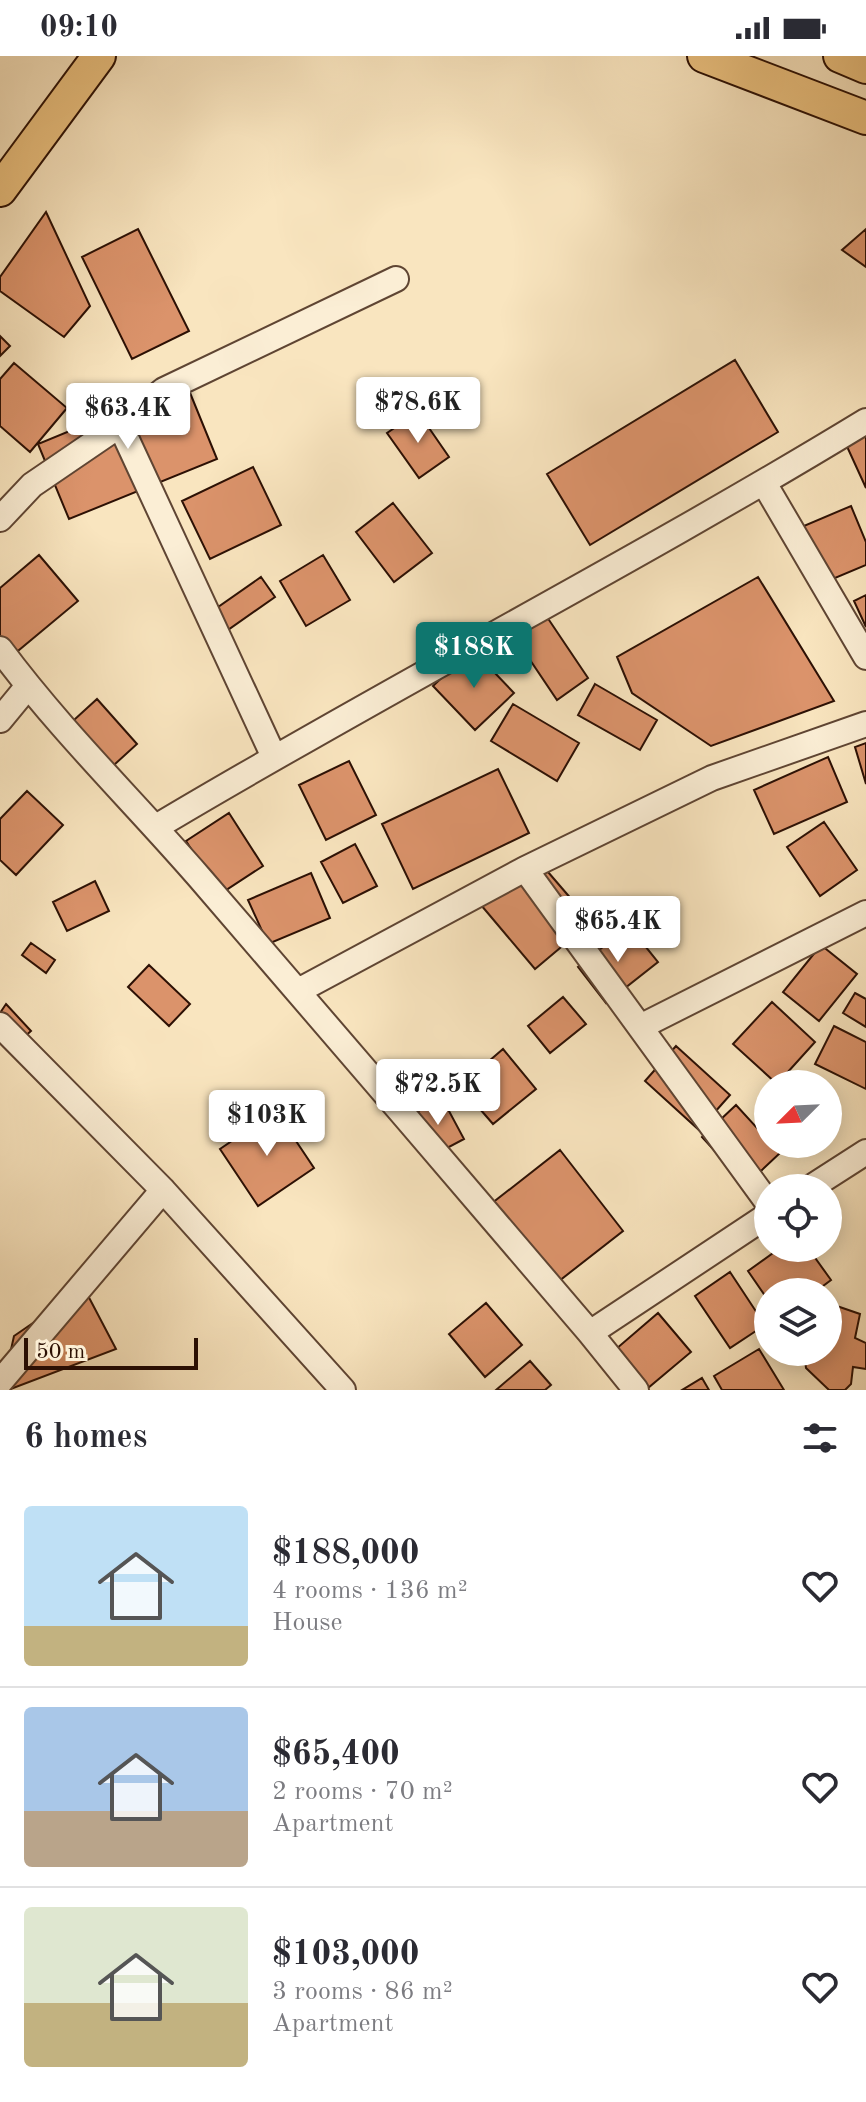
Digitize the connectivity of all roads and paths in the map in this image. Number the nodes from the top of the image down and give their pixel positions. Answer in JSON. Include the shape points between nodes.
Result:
{"nodes":[{"id":1,"x":99,"y":56,"type":"edge"},
{"id":2,"x":704,"y":56,"type":"edge"},
{"id":3,"x":840,"y":56,"type":"edge"},
{"id":4,"x":866,"y":67,"type":"edge"},
{"id":5,"x":866,"y":118,"type":"edge"},
{"id":6,"x":0,"y":190,"type":"edge"},
{"id":7,"x":396,"y":279,"type":"dead end"},
{"id":8,"x":866,"y":421,"type":"edge"},
{"id":9,"x":120,"y":425,"type":"junction"},
{"id":10,"x":764,"y":483,"type":"junction"},
{"id":11,"x":0,"y":519,"type":"edge"},
{"id":12,"x":0,"y":649,"type":"edge"},
{"id":13,"x":866,"y":657,"type":"edge"},
{"id":14,"x":28,"y":686,"type":"junction"},
{"id":15,"x":0,"y":720,"type":"edge"},
{"id":16,"x":866,"y":724,"type":"edge"},
{"id":17,"x":274,"y":757,"type":"junction"},
{"id":18,"x":156,"y":827,"type":"junction"},
{"id":19,"x":525,"y":869,"type":"junction"},
{"id":20,"x":866,"y":913,"type":"edge"},
{"id":21,"x":298,"y":991,"type":"junction"},
{"id":22,"x":0,"y":1025,"type":"edge"},
{"id":23,"x":640,"y":1027,"type":"junction"},
{"id":24,"x":866,"y":1152,"type":"edge"},
{"id":25,"x":832,"y":1174,"type":"edge"},
{"id":26,"x":754,"y":1184,"type":"edge"},
{"id":27,"x":163,"y":1190,"type":"junction"},
{"id":28,"x":754,"y":1224,"type":"edge"},
{"id":29,"x":590,"y":1333,"type":"junction"},
{"id":30,"x":0,"y":1382,"type":"edge"},
{"id":31,"x":343,"y":1390,"type":"edge"},
{"id":32,"x":636,"y":1390,"type":"edge"}],
"edges":[{"from":1,"to":6,"type":"main road"},
{"from":2,"to":5,"type":"main road"},
{"from":3,"to":4,"type":"main road"},
{"from":7,"to":9,"type":"street","via":[[164,390]]},
{"from":8,"to":10,"type":"street"},
{"from":9,"to":11,"type":"street","via":[[32,485]]},
{"from":9,"to":17,"type":"street"},
{"from":10,"to":13,"type":"street"},
{"from":10,"to":17,"type":"street"},
{"from":12,"to":14,"type":"street"},
{"from":14,"to":15,"type":"street"},
{"from":14,"to":18,"type":"street"},
{"from":16,"to":19,"type":"street","via":[[712,778]]},
{"from":17,"to":18,"type":"street"},
{"from":18,"to":21,"type":"street"},
{"from":19,"to":21,"type":"street"},
{"from":19,"to":23,"type":"street"},
{"from":20,"to":23,"type":"street"},
{"from":21,"to":29,"type":"street"},
{"from":22,"to":27,"type":"street"},
{"from":23,"to":26,"type":"street"},
{"from":24,"to":25,"type":"street"},
{"from":27,"to":30,"type":"street"},
{"from":27,"to":31,"type":"street"},
{"from":28,"to":29,"type":"street"},
{"from":29,"to":32,"type":"street"}]}
